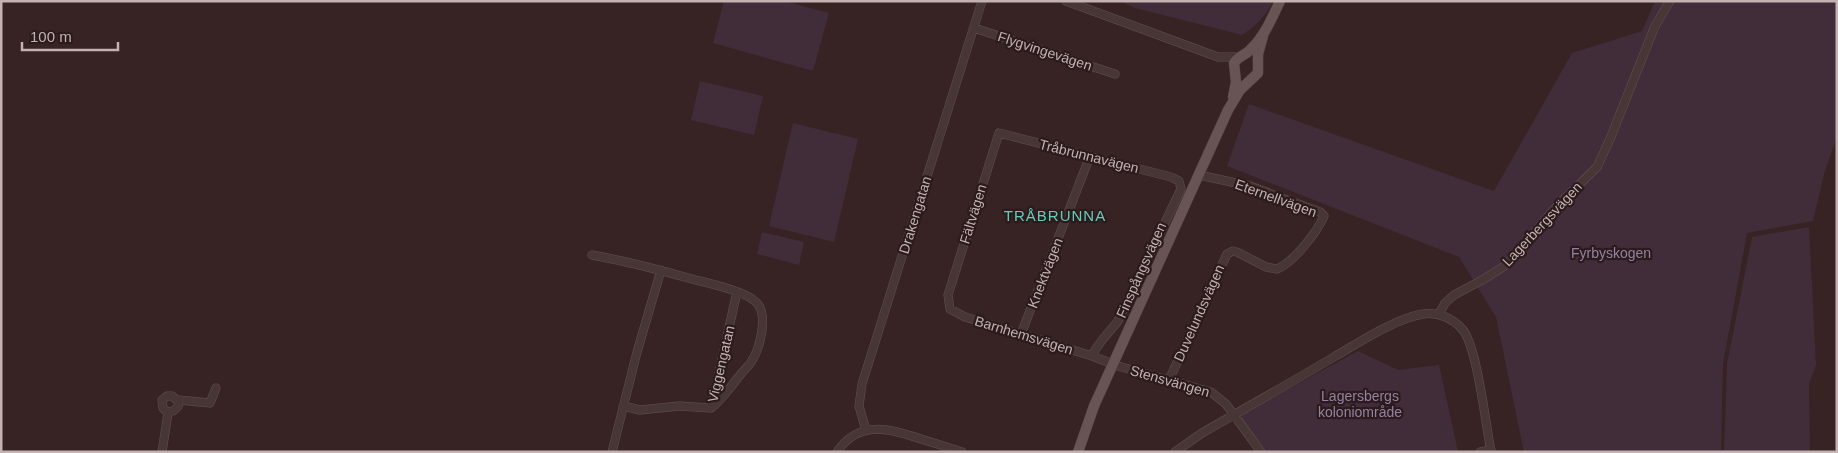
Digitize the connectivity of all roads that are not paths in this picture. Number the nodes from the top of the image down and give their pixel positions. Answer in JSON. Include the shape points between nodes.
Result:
{"nodes":[{"id":1,"x":982,"y":1,"type":"edge"},
{"id":2,"x":1066,"y":1,"type":"edge"},
{"id":3,"x":1280,"y":1,"type":"edge"},
{"id":4,"x":1670,"y":1,"type":"edge"},
{"id":5,"x":974,"y":28,"type":"junction"},
{"id":6,"x":1263,"y":36,"type":"junction"},
{"id":7,"x":1241,"y":56,"type":"junction"},
{"id":8,"x":1218,"y":57,"type":"junction"},
{"id":9,"x":1258,"y":63,"type":"junction"},
{"id":10,"x":1234,"y":72,"type":"junction"},
{"id":11,"x":1116,"y":74,"type":"dead end"},
{"id":12,"x":1250,"y":80,"type":"junction"},
{"id":13,"x":1232,"y":101,"type":"junction"},
{"id":14,"x":999,"y":133,"type":"joint"},
{"id":15,"x":1090,"y":156,"type":"junction"},
{"id":16,"x":1199,"y":175,"type":"junction"},
{"id":17,"x":1324,"y":216,"type":"joint"},
{"id":18,"x":592,"y":255,"type":"dead end"},
{"id":19,"x":661,"y":270,"type":"junction"},
{"id":20,"x":737,"y":292,"type":"junction"},
{"id":21,"x":948,"y":295,"type":"joint"},
{"id":22,"x":1439,"y":314,"type":"junction"},
{"id":23,"x":1021,"y":334,"type":"junction"},
{"id":24,"x":1092,"y":356,"type":"junction"},
{"id":25,"x":1113,"y":364,"type":"junction"},
{"id":26,"x":1169,"y":380,"type":"junction"},
{"id":27,"x":216,"y":388,"type":"dead end"},
{"id":28,"x":179,"y":402,"type":"junction"},
{"id":29,"x":623,"y":406,"type":"junction"},
{"id":30,"x":711,"y":408,"type":"junction"},
{"id":31,"x":168,"y":413,"type":"junction"},
{"id":32,"x":1233,"y":415,"type":"junction"},
{"id":33,"x":866,"y":430,"type":"junction"},
{"id":34,"x":614,"y":451,"type":"edge"},
{"id":35,"x":1491,"y":451,"type":"edge"},
{"id":36,"x":162,"y":452,"type":"edge"},
{"id":37,"x":837,"y":452,"type":"edge"},
{"id":38,"x":962,"y":452,"type":"edge"},
{"id":39,"x":1078,"y":452,"type":"edge"},
{"id":40,"x":1175,"y":452,"type":"edge"},
{"id":41,"x":1261,"y":452,"type":"edge"},
{"id":42,"x":1480,"y":452,"type":"edge"}],
"edges":[{"from":1,"to":5,"type":"street","name":"Drakengatan"},
{"from":2,"to":8,"type":"street"},
{"from":3,"to":6,"type":"main road","name":"Finspångsvägen"},
{"from":4,"to":22,"type":"street","name":"Lagerbergsvägen","via":[[1655,26],[1597,167],[1557,206],[1506,265],[1454,295]]},
{"from":5,"to":11,"type":"street","name":"Flygvingevägen"},
{"from":5,"to":33,"type":"street","name":"Drakengatan","via":[[862,384],[859,406]]},
{"from":6,"to":7,"type":"main road","name":"Finspångsvägen"},
{"from":6,"to":9,"type":"main road","name":"Finspångsvägen"},
{"from":7,"to":8,"type":"street"},
{"from":7,"to":9,"type":"main road","via":[[1254,58]]},
{"from":7,"to":10,"type":"main road","name":"Finspångsvägen","via":[[1234,63]]},
{"from":8,"to":10,"type":"street"},
{"from":9,"to":12,"type":"main road","name":"Finspångsvägen","via":[[1258,73]]},
{"from":10,"to":12,"type":"main road","via":[[1241,79]]},
{"from":10,"to":13,"type":"main road","name":"Finspångsvägen"},
{"from":12,"to":13,"type":"main road","name":"Finspångsvägen"},
{"from":13,"to":16,"type":"main road","name":"Finspångsvägen"},
{"from":14,"to":15,"type":"street","name":"Tråbrunnavägen"},
{"from":14,"to":21,"type":"street","name":"Fältvägen"},
{"from":15,"to":23,"type":"street","name":"Knektvägen"},
{"from":15,"to":24,"type":"street","name":"Tråbrunnavägen","via":[[1171,177],[1179,181],[1180,189],[1118,321],[1097,344]]},
{"from":16,"to":17,"type":"street","name":"Eternellvägen","via":[[1250,186]]},
{"from":16,"to":25,"type":"main road","name":"Finspångsvägen"},
{"from":17,"to":26,"type":"street","name":"Duvelundsvägen","via":[[1311,237],[1285,265],[1277,269],[1237,252],[1227,254]]},
{"from":18,"to":19,"type":"street"},
{"from":19,"to":20,"type":"street"},
{"from":19,"to":29,"type":"street"},
{"from":20,"to":30,"type":"street","name":"Viggengatan"},
{"from":20,"to":30,"type":"street","via":[[748,296],[760,307],[763,317],[760,341],[751,363],[720,402]]},
{"from":21,"to":23,"type":"street","name":"Barnhemsvägen","via":[[950,308],[965,317]]},
{"from":22,"to":32,"type":"street","via":[[1416,316],[1380,331]]},
{"from":22,"to":35,"type":"street","via":[[1453,320],[1469,338]]},
{"from":23,"to":24,"type":"street","name":"Barnhemsvägen"},
{"from":24,"to":25,"type":"street","name":"Barnhemsvägen"},
{"from":25,"to":26,"type":"street","name":"Stensvängen"},
{"from":25,"to":39,"type":"main road","name":"Finspångsvägen"},
{"from":26,"to":32,"type":"street","name":"Stensvängen","via":[[1211,392]]},
{"from":27,"to":28,"type":"street","via":[[210,403]]},
{"from":28,"to":31,"type":"street"},
{"from":28,"to":31,"type":"street","via":[[172,396],[162,400]]},
{"from":29,"to":30,"type":"street","name":"Viggengatan","via":[[640,410],[679,406]]},
{"from":29,"to":34,"type":"street"},
{"from":31,"to":36,"type":"street"},
{"from":32,"to":40,"type":"street"},
{"from":32,"to":41,"type":"street","name":"Stensvängen"},
{"from":33,"to":37,"type":"street","via":[[848,440]]},
{"from":33,"to":38,"type":"street","via":[[893,430]]},
{"from":35,"to":42,"type":"street"}]}
